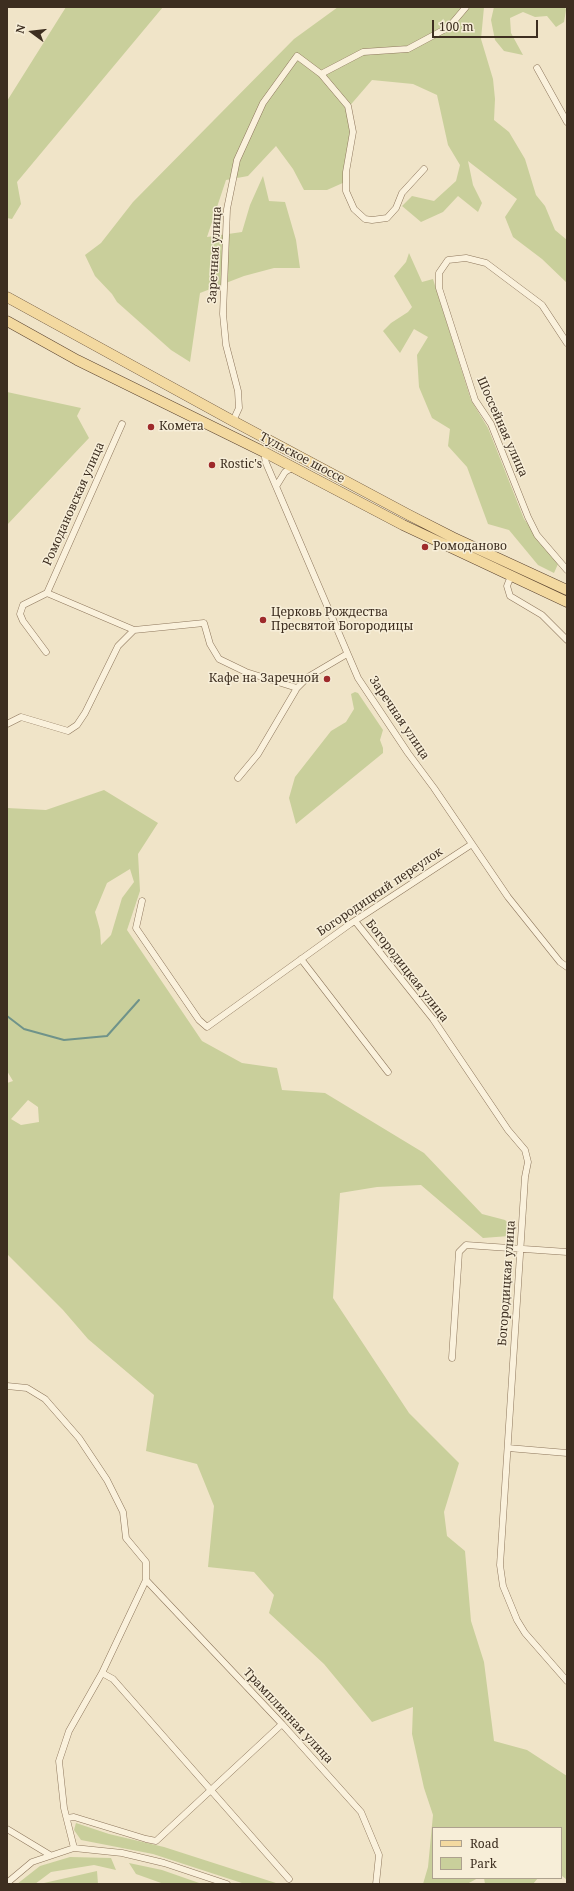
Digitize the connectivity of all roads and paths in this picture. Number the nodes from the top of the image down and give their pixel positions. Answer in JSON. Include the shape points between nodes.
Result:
{"nodes":[{"id":1,"x":466,"y":7,"type":"edge"},
{"id":2,"x":537,"y":68,"type":"dead end"},
{"id":3,"x":321,"y":74,"type":"junction"},
{"id":4,"x":567,"y":122,"type":"edge"},
{"id":5,"x":424,"y":169,"type":"dead end"},
{"id":6,"x":7,"y":297,"type":"edge"},
{"id":7,"x":7,"y":321,"type":"edge"},
{"id":8,"x":567,"y":343,"type":"edge"},
{"id":9,"x":233,"y":421,"type":"junction"},
{"id":10,"x":122,"y":424,"type":"dead end"},
{"id":11,"x":264,"y":452,"type":"junction"},
{"id":12,"x":297,"y":469,"type":"junction"},
{"id":13,"x":277,"y":485,"type":"junction"},
{"id":14,"x":567,"y":570,"type":"edge"},
{"id":15,"x":511,"y":576,"type":"junction"},
{"id":16,"x":567,"y":590,"type":"edge"},
{"id":17,"x":47,"y":593,"type":"junction"},
{"id":18,"x":567,"y":602,"type":"edge"},
{"id":19,"x":134,"y":630,"type":"junction"},
{"id":20,"x":567,"y":640,"type":"edge"},
{"id":21,"x":46,"y":652,"type":"dead end"},
{"id":22,"x":347,"y":654,"type":"junction"},
{"id":23,"x":297,"y":688,"type":"junction"},
{"id":24,"x":7,"y":724,"type":"edge"},
{"id":25,"x":238,"y":778,"type":"dead end"},
{"id":26,"x":472,"y":844,"type":"junction"},
{"id":27,"x":142,"y":901,"type":"dead end"},
{"id":28,"x":355,"y":921,"type":"junction"},
{"id":29,"x":301,"y":959,"type":"junction"},
{"id":30,"x":567,"y":966,"type":"edge"},
{"id":31,"x":388,"y":1072,"type":"dead end"},
{"id":32,"x":521,"y":1249,"type":"junction"},
{"id":33,"x":567,"y":1252,"type":"edge"},
{"id":34,"x":452,"y":1358,"type":"dead end"},
{"id":35,"x":7,"y":1386,"type":"edge"},
{"id":36,"x":508,"y":1448,"type":"junction"},
{"id":37,"x":567,"y":1453,"type":"edge"},
{"id":38,"x":146,"y":1580,"type":"junction"},
{"id":39,"x":102,"y":1673,"type":"junction"},
{"id":40,"x":567,"y":1681,"type":"edge"},
{"id":41,"x":282,"y":1724,"type":"junction"},
{"id":42,"x":211,"y":1790,"type":"junction"},
{"id":43,"x":67,"y":1818,"type":"junction"},
{"id":44,"x":7,"y":1829,"type":"edge"},
{"id":45,"x":74,"y":1848,"type":"junction"},
{"id":46,"x":50,"y":1855,"type":"junction"},
{"id":47,"x":289,"y":1879,"type":"dead end"},
{"id":48,"x":7,"y":1883,"type":"edge"},
{"id":49,"x":227,"y":1884,"type":"edge"},
{"id":50,"x":376,"y":1884,"type":"edge"}],
"edges":[{"from":1,"to":3,"type":"street","via":[[449,27],[408,49],[363,52]]},
{"from":2,"to":4,"type":"street"},
{"from":3,"to":5,"type":"street","via":[[348,106],[353,132],[346,172],[346,191],[354,209],[365,219],[387,218],[396,208],[402,193]]},
{"from":3,"to":9,"type":"street","name":"Заречная улица","via":[[297,56],[263,103],[237,160],[227,209],[223,314],[226,345],[238,391],[239,408]]},
{"from":6,"to":9,"type":"main road","name":"Тульское шоссе"},
{"from":7,"to":11,"type":"main road","name":"Тульское шоссе","via":[[77,360]]},
{"from":8,"to":14,"type":"street","name":"Шоссейная улица","via":[[542,305],[486,263],[466,258],[448,260],[439,273],[439,288],[475,400],[491,424],[537,535]]},
{"from":9,"to":16,"type":"main road","name":"Тульское шоссе","via":[[452,537]]},
{"from":10,"to":17,"type":"street","name":"Ромодановская улица"},
{"from":11,"to":12,"type":"main road","name":"Тульское шоссе"},
{"from":11,"to":13,"type":"street","name":"Заречная улица","via":[[266,464]]},
{"from":12,"to":13,"type":"street","via":[[285,472]]},
{"from":12,"to":15,"type":"main road","name":"Тульское шоссе","via":[[402,525]]},
{"from":13,"to":22,"type":"street","name":"Заречная улица"},
{"from":15,"to":18,"type":"main road","name":"Тульское шоссе"},
{"from":15,"to":20,"type":"street","via":[[507,586],[510,596],[542,615]]},
{"from":17,"to":19,"type":"street"},
{"from":17,"to":21,"type":"street","via":[[23,605],[20,614]]},
{"from":19,"to":23,"type":"street","via":[[204,622],[210,644],[220,659],[246,672]]},
{"from":19,"to":24,"type":"street","via":[[118,646],[78,725],[68,731],[21,717]]},
{"from":22,"to":23,"type":"street","via":[[308,677]]},
{"from":22,"to":26,"type":"street","name":"Заречная улица","via":[[358,678]]},
{"from":23,"to":25,"type":"street","via":[[258,754]]},
{"from":26,"to":28,"type":"street","name":"Богородицкий переулок"},
{"from":26,"to":30,"type":"street","name":"Заречная улица","via":[[508,897],[560,962]]},
{"from":27,"to":29,"type":"street","name":"Богородицкий переулок","via":[[136,928],[199,1020],[207,1027]]},
{"from":28,"to":29,"type":"street","name":"Богородицкий переулок"},
{"from":28,"to":32,"type":"street","name":"Богородицкая улица","via":[[433,1019],[508,1130],[525,1150],[528,1162]]},
{"from":29,"to":31,"type":"street"},
{"from":32,"to":33,"type":"street"},
{"from":32,"to":34,"type":"street","via":[[466,1245],[459,1252]]},
{"from":32,"to":36,"type":"street","name":"Богородицкая улица"},
{"from":35,"to":38,"type":"street","via":[[27,1388],[45,1400],[79,1438],[107,1480],[124,1512],[126,1538],[146,1562]]},
{"from":36,"to":37,"type":"street"},
{"from":36,"to":40,"type":"street","name":"Богородицкая улица","via":[[500,1565],[503,1586],[516,1620]]},
{"from":38,"to":39,"type":"street"},
{"from":38,"to":41,"type":"street","name":"Трамплинная улица"},
{"from":39,"to":42,"type":"street","via":[[114,1679]]},
{"from":39,"to":43,"type":"street","via":[[69,1730],[59,1761],[60,1784]]},
{"from":41,"to":42,"type":"street"},
{"from":41,"to":50,"type":"street","name":"Трамплинная улица","via":[[361,1812],[379,1854]]},
{"from":42,"to":43,"type":"street","via":[[156,1841],[74,1817]]},
{"from":42,"to":47,"type":"street"},
{"from":43,"to":45,"type":"street"},
{"from":44,"to":46,"type":"street"},
{"from":45,"to":46,"type":"street"},
{"from":45,"to":49,"type":"street","via":[[115,1852],[164,1863]]},
{"from":46,"to":48,"type":"street","via":[[32,1862]]}]}
